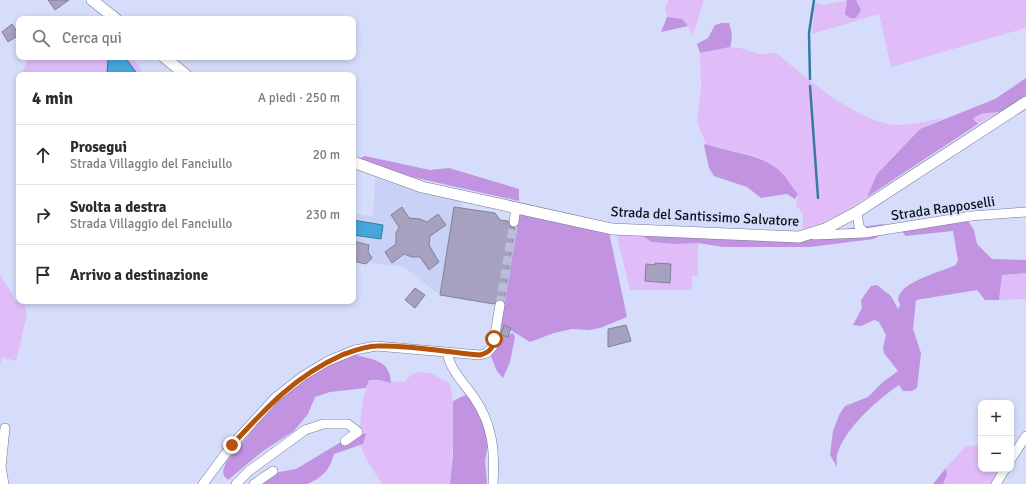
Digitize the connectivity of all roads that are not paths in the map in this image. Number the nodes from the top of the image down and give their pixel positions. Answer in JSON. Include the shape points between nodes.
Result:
{"nodes":[{"id":1,"x":92,"y":0,"type":"edge"},
{"id":2,"x":112,"y":16,"type":"edge"},
{"id":3,"x":168,"y":60,"type":"edge"},
{"id":4,"x":182,"y":72,"type":"edge"},
{"id":5,"x":1026,"y":102,"type":"edge"},
{"id":6,"x":356,"y":163,"type":"edge"},
{"id":7,"x":516,"y":208,"type":"junction"},
{"id":8,"x":857,"y":212,"type":"junction"},
{"id":9,"x":1026,"y":212,"type":"edge"},
{"id":10,"x":514,"y":222,"type":"tunnel mouth"},
{"id":11,"x":865,"y":233,"type":"junction"},
{"id":12,"x":810,"y":235,"type":"junction"},
{"id":13,"x":500,"y":305,"type":"tunnel mouth"},
{"id":14,"x":447,"y":352,"type":"junction"},
{"id":15,"x":5,"y":428,"type":"dead end"},
{"id":16,"x":1026,"y":436,"type":"edge"},
{"id":17,"x":345,"y":441,"type":"dead end"},
{"id":18,"x":1014,"y":454,"type":"edge"},
{"id":19,"x":273,"y":471,"type":"dead end"},
{"id":20,"x":1003,"y":472,"type":"edge"},
{"id":21,"x":4,"y":484,"type":"edge"},
{"id":22,"x":203,"y":484,"type":"edge"},
{"id":23,"x":236,"y":484,"type":"edge"},
{"id":24,"x":254,"y":484,"type":"edge"},
{"id":25,"x":493,"y":484,"type":"edge"},
{"id":26,"x":996,"y":484,"type":"edge"}],
"edges":[{"from":1,"to":2,"type":"street"},
{"from":3,"to":4,"type":"street"},
{"from":5,"to":8,"type":"street","name":"Strada del Santissimo Salvatore"},
{"from":6,"to":7,"type":"street","name":"Strada del Santissimo Salvatore","via":[[422,187]]},
{"from":7,"to":10,"type":"street"},
{"from":7,"to":12,"type":"street","name":"Strada del Santissimo Salvatore","via":[[612,228],[793,237]]},
{"from":8,"to":11,"type":"street","via":[[859,227]]},
{"from":8,"to":12,"type":"street","name":"Strada del Santissimo Salvatore"},
{"from":9,"to":11,"type":"street","name":"Strada Rapposelli","via":[[971,216]]},
{"from":11,"to":12,"type":"street","name":"Strada Rapposelli"},
{"from":13,"to":14,"type":"street","via":[[493,346],[488,353],[480,355]]},
{"from":14,"to":22,"type":"street","via":[[376,346],[355,350],[328,361],[303,376],[275,398],[232,445]]},
{"from":14,"to":25,"type":"street","via":[[449,362],[475,399],[490,429],[494,452]]},
{"from":15,"to":21,"type":"street","via":[[0,467]]},
{"from":16,"to":18,"type":"street"},
{"from":17,"to":23,"type":"street","via":[[358,432],[348,424],[323,424],[305,430],[249,471]]},
{"from":19,"to":24,"type":"street"},
{"from":20,"to":26,"type":"street"}]}
